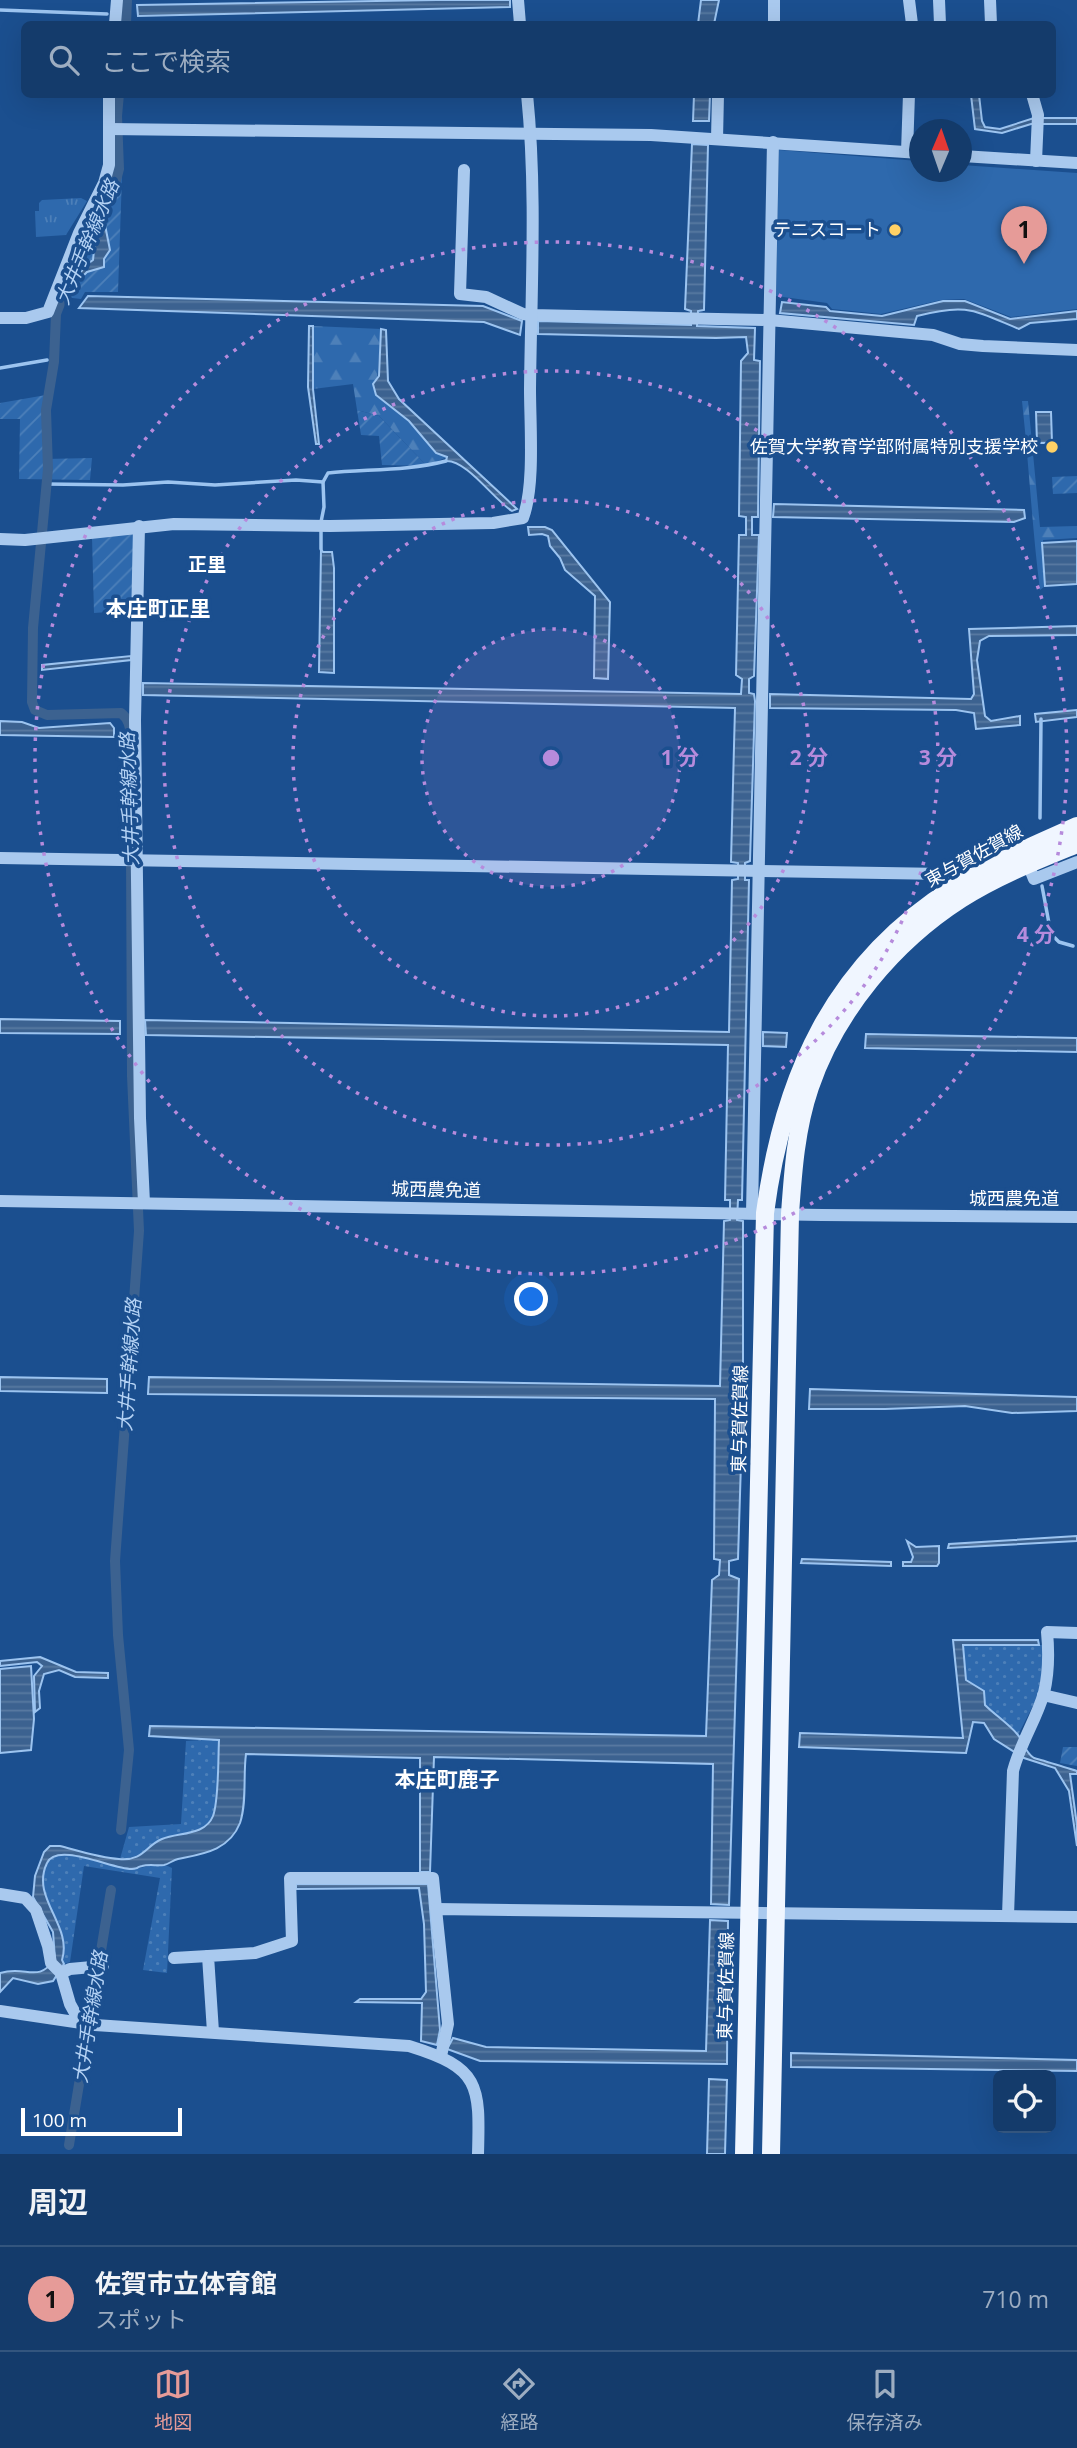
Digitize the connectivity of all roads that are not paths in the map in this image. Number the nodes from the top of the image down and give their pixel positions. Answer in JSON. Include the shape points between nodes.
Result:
{"nodes":[{"id":1,"x":117,"y":0,"type":"edge"},
{"id":2,"x":518,"y":0,"type":"edge"},
{"id":3,"x":774,"y":0,"type":"edge"},
{"id":4,"x":909,"y":0,"type":"edge"},
{"id":5,"x":939,"y":0,"type":"edge"},
{"id":6,"x":990,"y":0,"type":"edge"},
{"id":7,"x":115,"y":21,"type":"edge"},
{"id":8,"x":520,"y":21,"type":"edge"},
{"id":9,"x":774,"y":21,"type":"edge"},
{"id":10,"x":912,"y":21,"type":"edge"},
{"id":11,"x":940,"y":21,"type":"edge"},
{"id":12,"x":991,"y":21,"type":"edge"},
{"id":13,"x":110,"y":98,"type":"edge"},
{"id":14,"x":527,"y":98,"type":"edge"},
{"id":15,"x":718,"y":98,"type":"edge"},
{"id":16,"x":909,"y":98,"type":"edge"},
{"id":17,"x":1033,"y":98,"type":"edge"},
{"id":18,"x":911,"y":119,"type":"edge"},
{"id":19,"x":114,"y":129,"type":"junction"},
{"id":20,"x":531,"y":134,"type":"junction"},
{"id":21,"x":718,"y":139,"type":"junction"},
{"id":22,"x":773,"y":142,"type":"junction"},
{"id":23,"x":909,"y":153,"type":"edge"},
{"id":24,"x":972,"y":157,"type":"edge"},
{"id":25,"x":1036,"y":161,"type":"junction"},
{"id":26,"x":1077,"y":163,"type":"edge"},
{"id":27,"x":464,"y":170,"type":"dead end"},
{"id":28,"x":531,"y":315,"type":"junction"},
{"id":29,"x":0,"y":318,"type":"edge"},
{"id":30,"x":769,"y":320,"type":"junction"},
{"id":31,"x":1077,"y":351,"type":"edge"},
{"id":32,"x":139,"y":526,"type":"junction"},
{"id":33,"x":0,"y":539,"type":"edge"},
{"id":34,"x":1077,"y":827,"type":"edge"},
{"id":35,"x":1077,"y":844,"type":"edge"},
{"id":36,"x":0,"y":858,"type":"edge"},
{"id":37,"x":132,"y":860,"type":"junction"},
{"id":38,"x":1077,"y":862,"type":"edge"},
{"id":39,"x":1028,"y":864,"type":"junction"},
{"id":40,"x":747,"y":872,"type":"junction"},
{"id":41,"x":944,"y":874,"type":"dead end"},
{"id":42,"x":0,"y":1201,"type":"edge"},
{"id":43,"x":144,"y":1203,"type":"junction"},
{"id":44,"x":746,"y":1213,"type":"junction"},
{"id":45,"x":790,"y":1214,"type":"junction"},
{"id":46,"x":1077,"y":1217,"type":"edge"},
{"id":47,"x":1077,"y":1633,"type":"edge"},
{"id":48,"x":1043,"y":1695,"type":"junction"},
{"id":49,"x":1077,"y":1703,"type":"edge"},
{"id":50,"x":0,"y":1894,"type":"edge"},
{"id":51,"x":436,"y":1909,"type":"junction"},
{"id":52,"x":749,"y":1914,"type":"junction"},
{"id":53,"x":776,"y":1914,"type":"junction"},
{"id":54,"x":1008,"y":1916,"type":"junction"},
{"id":55,"x":1077,"y":1917,"type":"edge"},
{"id":56,"x":208,"y":1956,"type":"junction"},
{"id":57,"x":174,"y":1958,"type":"dead end"},
{"id":58,"x":98,"y":1966,"type":"dead end"},
{"id":59,"x":61,"y":1973,"type":"junction"},
{"id":60,"x":0,"y":2011,"type":"edge"},
{"id":61,"x":81,"y":2024,"type":"junction"},
{"id":62,"x":213,"y":2032,"type":"junction"},
{"id":63,"x":443,"y":2046,"type":"junction"},
{"id":64,"x":478,"y":2154,"type":"edge"},
{"id":65,"x":744,"y":2154,"type":"edge"},
{"id":66,"x":771,"y":2154,"type":"edge"}],
"edges":[{"from":1,"to":7,"type":"street"},
{"from":2,"to":8,"type":"street"},
{"from":3,"to":9,"type":"street"},
{"from":4,"to":10,"type":"street"},
{"from":5,"to":11,"type":"street"},
{"from":6,"to":12,"type":"street"},
{"from":13,"to":19,"type":"street"},
{"from":14,"to":20,"type":"street"},
{"from":15,"to":21,"type":"street"},
{"from":16,"to":18,"type":"street"},
{"from":17,"to":25,"type":"street"},
{"from":19,"to":20,"type":"street"},
{"from":19,"to":29,"type":"street","via":[[103,183],[48,313]]},
{"from":20,"to":21,"type":"street"},
{"from":20,"to":28,"type":"street"},
{"from":21,"to":22,"type":"street"},
{"from":22,"to":23,"type":"street"},
{"from":22,"to":30,"type":"street"},
{"from":24,"to":25,"type":"street"},
{"from":25,"to":26,"type":"street"},
{"from":27,"to":28,"type":"street","via":[[460,295],[486,297]]},
{"from":28,"to":30,"type":"street"},
{"from":28,"to":32,"type":"street","via":[[529,477],[523,518],[494,523]]},
{"from":30,"to":31,"type":"street","via":[[933,335],[960,344]]},
{"from":30,"to":40,"type":"street"},
{"from":32,"to":33,"type":"street"},
{"from":32,"to":37,"type":"street","via":[[129,722]]},
{"from":34,"to":44,"type":"main road","name":"東与賀佐賀線","via":[[954,887],[921,909],[857,972],[812,1042],[794,1083],[770,1173]]},
{"from":35,"to":39,"type":"main road","name":"東与賀佐賀線"},
{"from":36,"to":37,"type":"street"},
{"from":37,"to":40,"type":"street"},
{"from":37,"to":43,"type":"street"},
{"from":38,"to":39,"type":"street","via":[[1034,879]]},
{"from":39,"to":45,"type":"main road","name":"東与賀佐賀線","via":[[962,898],[927,923],[896,951],[845,1016],[810,1087],[796,1140]]},
{"from":40,"to":41,"type":"street"},
{"from":40,"to":44,"type":"street"},
{"from":42,"to":43,"type":"street","name":"城西農免道"},
{"from":43,"to":44,"type":"street","name":"城西農免道"},
{"from":44,"to":45,"type":"street","name":"城西農免道"},
{"from":44,"to":52,"type":"main road","name":"東与賀佐賀線"},
{"from":45,"to":46,"type":"street","name":"城西農免道"},
{"from":45,"to":53,"type":"main road","name":"東与賀佐賀線"},
{"from":47,"to":48,"type":"street","via":[[1047,1632],[1049,1666]]},
{"from":48,"to":49,"type":"street"},
{"from":48,"to":54,"type":"street","via":[[1017,1755],[1011,1797]]},
{"from":50,"to":59,"type":"street","via":[[25,1898],[36,1910],[51,1963]]},
{"from":51,"to":52,"type":"street"},
{"from":51,"to":56,"type":"street","via":[[433,1878],[290,1878],[292,1941],[256,1953]]},
{"from":51,"to":63,"type":"street","via":[[448,2024]]},
{"from":52,"to":53,"type":"street"},
{"from":52,"to":65,"type":"main road","name":"東与賀佐賀線"},
{"from":53,"to":54,"type":"street"},
{"from":53,"to":66,"type":"main road","name":"東与賀佐賀線"},
{"from":54,"to":55,"type":"street"},
{"from":56,"to":57,"type":"street"},
{"from":56,"to":62,"type":"street"},
{"from":58,"to":59,"type":"street"},
{"from":59,"to":61,"type":"street"},
{"from":60,"to":61,"type":"street"},
{"from":61,"to":62,"type":"street"},
{"from":62,"to":63,"type":"street"},
{"from":63,"to":64,"type":"street","via":[[472,2085],[479,2108]]}]}
